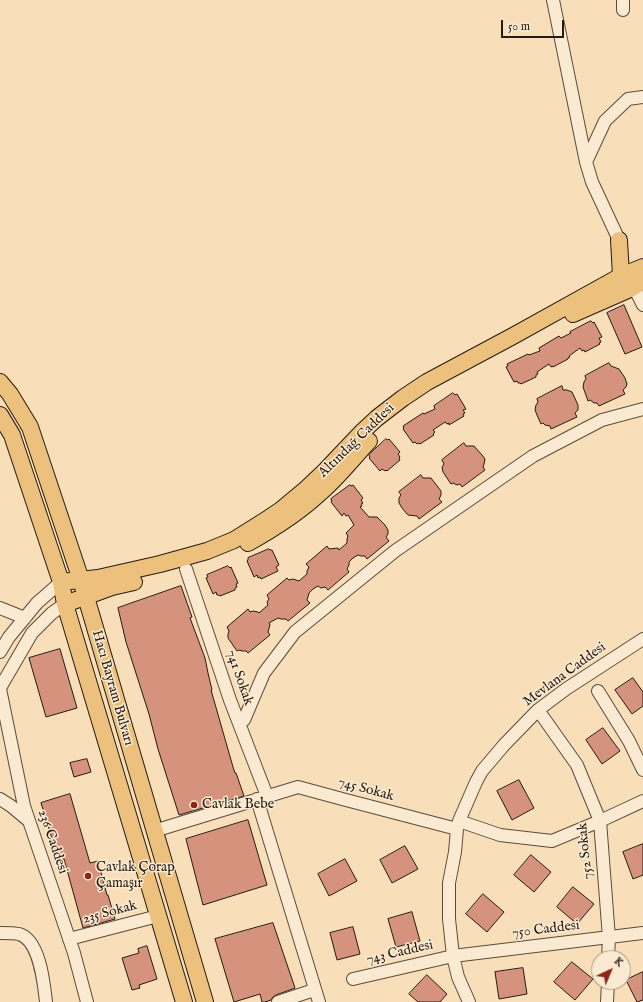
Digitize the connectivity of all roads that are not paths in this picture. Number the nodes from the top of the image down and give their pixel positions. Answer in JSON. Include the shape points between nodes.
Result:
{"nodes":[{"id":1,"x":553,"y":0,"type":"edge"},
{"id":2,"x":643,"y":96,"type":"edge"},
{"id":3,"x":586,"y":162,"type":"junction"},
{"id":4,"x":619,"y":240,"type":"joint"},
{"id":5,"x":635,"y":279,"type":"edge"},
{"id":6,"x":643,"y":304,"type":"edge"},
{"id":7,"x":0,"y":382,"type":"edge"},
{"id":8,"x":643,"y":409,"type":"edge"},
{"id":9,"x":0,"y":415,"type":"edge"},
{"id":10,"x":186,"y":569,"type":"junction"},
{"id":11,"x":80,"y":580,"type":"junction"},
{"id":12,"x":61,"y":582,"type":"junction"},
{"id":13,"x":85,"y":597,"type":"junction"},
{"id":14,"x":65,"y":604,"type":"junction"},
{"id":15,"x":0,"y":608,"type":"edge"},
{"id":16,"x":25,"y":618,"type":"junction"},
{"id":17,"x":643,"y":638,"type":"edge"},
{"id":18,"x":0,"y":652,"type":"edge"},
{"id":19,"x":0,"y":688,"type":"edge"},
{"id":20,"x":598,"y":691,"type":"dead end"},
{"id":21,"x":538,"y":710,"type":"junction"},
{"id":22,"x":244,"y":720,"type":"dead end"},
{"id":23,"x":5,"y":739,"type":"edge"},
{"id":24,"x":643,"y":770,"type":"edge"},
{"id":25,"x":262,"y":798,"type":"junction"},
{"id":26,"x":0,"y":799,"type":"edge"},
{"id":27,"x":643,"y":801,"type":"edge"},
{"id":28,"x":5,"y":809,"type":"edge"},
{"id":29,"x":29,"y":821,"type":"junction"},
{"id":30,"x":600,"y":821,"type":"junction"},
{"id":31,"x":458,"y":825,"type":"junction"},
{"id":32,"x":154,"y":831,"type":"junction"},
{"id":33,"x":158,"y":916,"type":"junction"},
{"id":34,"x":643,"y":933,"type":"edge"},
{"id":35,"x":0,"y":934,"type":"edge"},
{"id":36,"x":609,"y":938,"type":"junction"},
{"id":37,"x":69,"y":939,"type":"junction"},
{"id":38,"x":608,"y":950,"type":"edge"},
{"id":39,"x":453,"y":956,"type":"junction"},
{"id":40,"x":353,"y":979,"type":"dead end"},
{"id":41,"x":314,"y":990,"type":"junction"},
{"id":42,"x":608,"y":990,"type":"edge"},
{"id":43,"x":46,"y":1002,"type":"edge"},
{"id":44,"x":87,"y":1002,"type":"edge"},
{"id":45,"x":184,"y":1002,"type":"edge"},
{"id":46,"x":205,"y":1002,"type":"edge"},
{"id":47,"x":278,"y":1002,"type":"edge"},
{"id":48,"x":318,"y":1002,"type":"edge"},
{"id":49,"x":468,"y":1002,"type":"edge"},
{"id":50,"x":607,"y":1002,"type":"edge"}],
"edges":[{"from":1,"to":3,"type":"street"},
{"from":2,"to":3,"type":"street","via":[[628,99],[605,121]]},
{"from":3,"to":4,"type":"street","via":[[592,182]]},
{"from":4,"to":5,"type":"main road"},
{"from":5,"to":6,"type":"street"},
{"from":5,"to":10,"type":"main road","name":"Altındağ Caddesi","via":[[430,391],[386,425],[322,491],[278,527],[231,552]]},
{"from":5,"to":11,"type":"main road","name":"Altındağ Caddesi","via":[[513,336],[414,390],[377,418],[305,490],[269,518],[234,540],[207,551],[160,564],[113,576]]},
{"from":7,"to":11,"type":"main road","name":"Hacı Bayram Bulvarı","via":[[30,427]]},
{"from":8,"to":22,"type":"street","via":[[602,420],[533,456],[395,551],[295,632],[264,673]]},
{"from":9,"to":12,"type":"main road","name":"Hacı Bayram Bulvarı","via":[[12,435]]},
{"from":10,"to":13,"type":"main road","name":"Altındağ Caddesi","via":[[112,587]]},
{"from":10,"to":25,"type":"street","name":"741 Sokak"},
{"from":11,"to":12,"type":"main road","name":"Altındağ Caddesi"},
{"from":11,"to":13,"type":"main road","name":"Hacı Bayram Bulvarı"},
{"from":12,"to":14,"type":"main road","name":"Hacı Bayram Bulvarı"},
{"from":12,"to":16,"type":"street","via":[[37,603]]},
{"from":13,"to":14,"type":"main road","name":"Altındağ Caddesi"},
{"from":13,"to":32,"type":"main road","name":"Hacı Bayram Bulvarı"},
{"from":14,"to":19,"type":"street","via":[[32,633]]},
{"from":14,"to":33,"type":"main road","name":"Hacı Bayram Bulvarı"},
{"from":15,"to":16,"type":"street"},
{"from":16,"to":18,"type":"street"},
{"from":17,"to":21,"type":"street","name":"Mevlana Caddesi"},
{"from":19,"to":23,"type":"street","name":"236 Caddesi"},
{"from":20,"to":24,"type":"street","via":[[629,741]]},
{"from":21,"to":30,"type":"street","name":"752 Sokak","via":[[577,765]]},
{"from":21,"to":31,"type":"street","name":"Mevlana Caddesi","via":[[482,772]]},
{"from":23,"to":29,"type":"street","name":"236 Caddesi"},
{"from":25,"to":31,"type":"street","name":"745 Sokak","via":[[298,787]]},
{"from":25,"to":32,"type":"street","name":"745 Sokak"},
{"from":25,"to":41,"type":"street","name":"741 Sokak"},
{"from":26,"to":28,"type":"street"},
{"from":27,"to":30,"type":"street","name":"745 Sokak"},
{"from":28,"to":29,"type":"street"},
{"from":29,"to":37,"type":"street","name":"236 Caddesi"},
{"from":30,"to":31,"type":"street","name":"745 Sokak","via":[[552,841],[500,835]]},
{"from":30,"to":36,"type":"street","name":"752 Sokak"},
{"from":31,"to":39,"type":"street","name":"Mevlana Caddesi","via":[[449,883]]},
{"from":32,"to":46,"type":"main road","name":"Hacı Bayram Bulvarı"},
{"from":33,"to":37,"type":"street","name":"235 Sokak"},
{"from":33,"to":45,"type":"main road","name":"Hacı Bayram Bulvarı"},
{"from":34,"to":36,"type":"street","name":"750 Caddesi"},
{"from":35,"to":43,"type":"street","via":[[20,934],[30,942],[38,957]]},
{"from":36,"to":38,"type":"street","name":"752 Sokak"},
{"from":36,"to":39,"type":"street","name":"750 Caddesi"},
{"from":37,"to":44,"type":"street","name":"236 Caddesi"},
{"from":39,"to":40,"type":"street","name":"743 Caddesi"},
{"from":39,"to":49,"type":"street","name":"Mevlana Caddesi"},
{"from":41,"to":47,"type":"street"},
{"from":41,"to":48,"type":"street","name":"741 Sokak"},
{"from":42,"to":50,"type":"street"}]}
